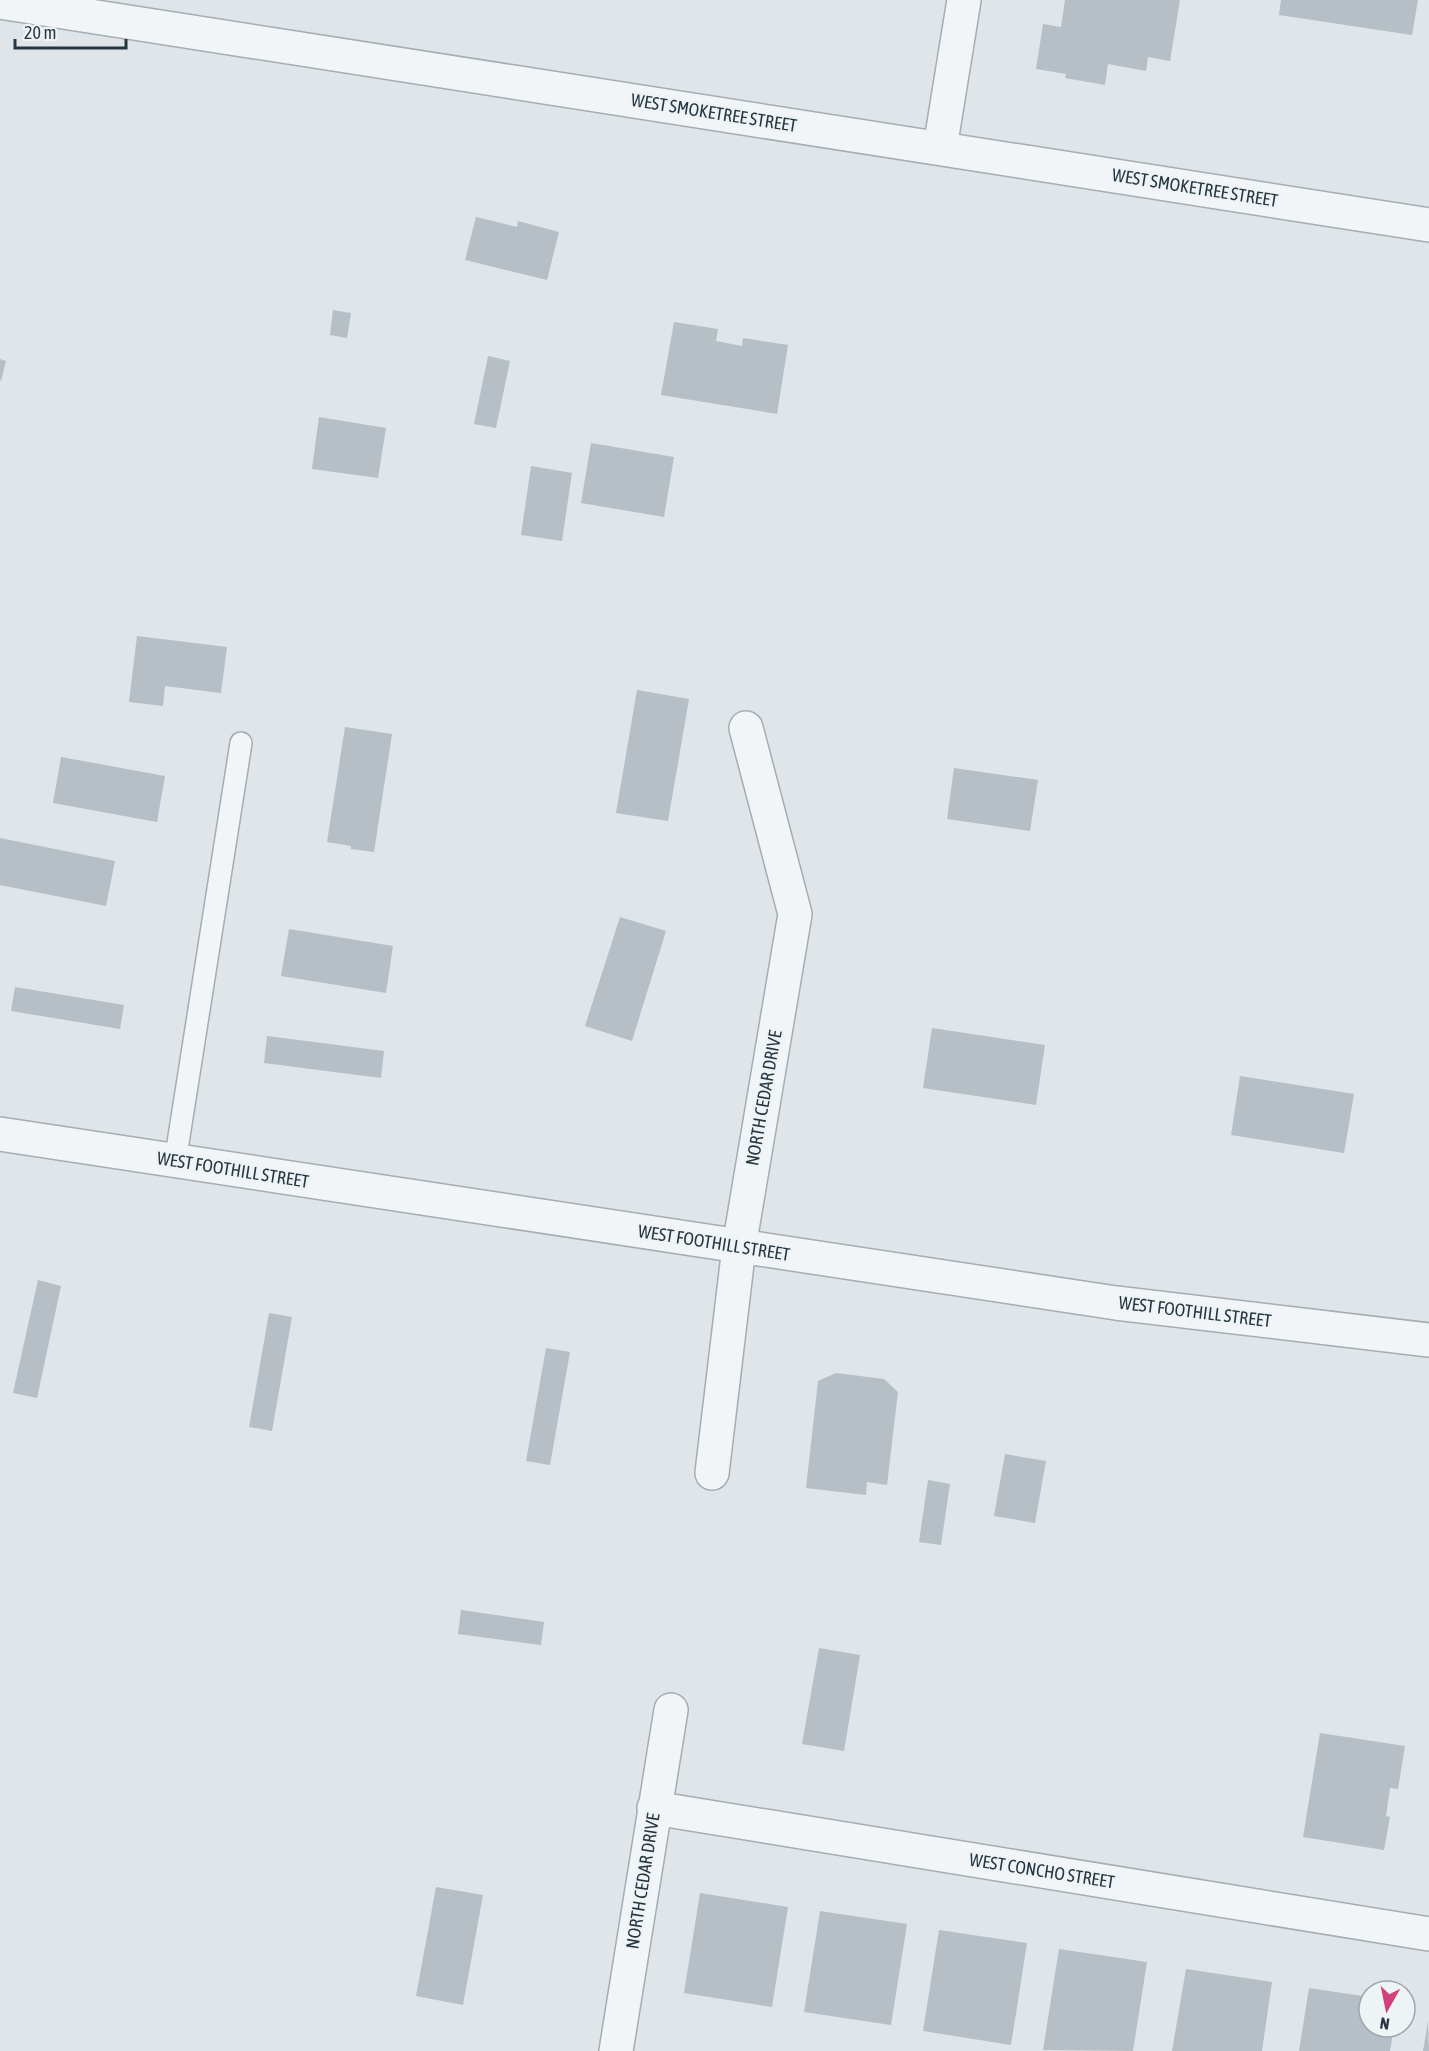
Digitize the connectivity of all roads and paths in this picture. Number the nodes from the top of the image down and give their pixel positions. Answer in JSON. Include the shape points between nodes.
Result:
{"nodes":[{"id":1,"x":964,"y":0,"type":"edge"},
{"id":2,"x":0,"y":2,"type":"edge"},
{"id":3,"x":940,"y":148,"type":"junction"},
{"id":4,"x":1429,"y":225,"type":"edge"},
{"id":5,"x":746,"y":728,"type":"dead end"},
{"id":6,"x":241,"y":743,"type":"dead end"},
{"id":7,"x":0,"y":1134,"type":"edge"},
{"id":8,"x":175,"y":1162,"type":"junction"},
{"id":9,"x":739,"y":1247,"type":"junction"},
{"id":10,"x":1429,"y":1340,"type":"edge"},
{"id":11,"x":712,"y":1473,"type":"dead end"},
{"id":12,"x":671,"y":1710,"type":"dead end"},
{"id":13,"x":654,"y":1808,"type":"junction"},
{"id":14,"x":1429,"y":1934,"type":"edge"},
{"id":15,"x":616,"y":2051,"type":"edge"}],
"edges":[{"from":1,"to":3,"type":"street"},
{"from":2,"to":3,"type":"street","name":"WEST SMOKETREE STREET"},
{"from":3,"to":4,"type":"street","name":"WEST SMOKETREE STREET"},
{"from":5,"to":9,"type":"street","name":"NORTH CEDAR DRIVE","via":[[795,914]]},
{"from":6,"to":8,"type":"lane"},
{"from":7,"to":8,"type":"street","name":"WEST FOOTHILL STREET"},
{"from":8,"to":9,"type":"street","name":"WEST FOOTHILL STREET"},
{"from":9,"to":10,"type":"street","name":"WEST FOOTHILL STREET","via":[[1116,1303]]},
{"from":9,"to":11,"type":"street","name":"NORTH CEDAR DRIVE"},
{"from":12,"to":13,"type":"street","name":"NORTH CEDAR DRIVE"},
{"from":13,"to":14,"type":"street","name":"WEST CONCHO STREET"},
{"from":13,"to":15,"type":"street","name":"NORTH CEDAR DRIVE"}]}
